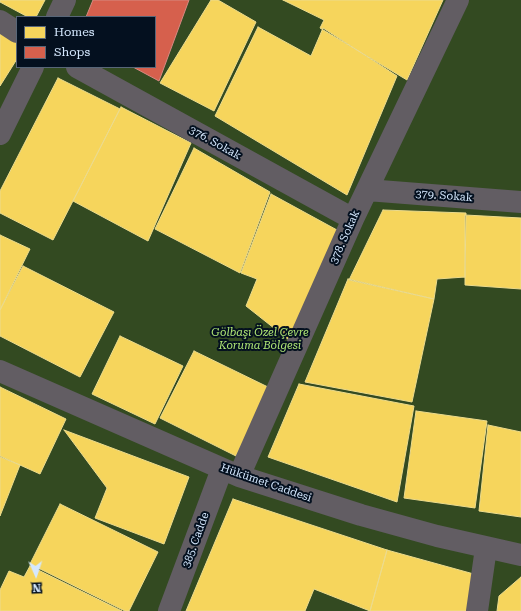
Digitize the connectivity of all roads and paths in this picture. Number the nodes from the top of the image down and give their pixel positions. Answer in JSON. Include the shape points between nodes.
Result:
{"nodes":[{"id":1,"x":65,"y":0,"type":"edge"},
{"id":2,"x":458,"y":0,"type":"edge"},
{"id":3,"x":57,"y":16,"type":"edge"},
{"id":4,"x":0,"y":21,"type":"edge"},
{"id":5,"x":16,"y":31,"type":"edge"},
{"id":6,"x":33,"y":68,"type":"edge"},
{"id":7,"x":78,"y":68,"type":"edge"},
{"id":8,"x":0,"y":134,"type":"edge"},
{"id":9,"x":367,"y":190,"type":"junction"},
{"id":10,"x":521,"y":202,"type":"edge"},
{"id":11,"x":353,"y":219,"type":"junction"},
{"id":12,"x":0,"y":371,"type":"edge"},
{"id":13,"x":231,"y":472,"type":"junction"},
{"id":14,"x":486,"y":548,"type":"junction"},
{"id":15,"x":521,"y":555,"type":"edge"},
{"id":16,"x":170,"y":611,"type":"edge"},
{"id":17,"x":477,"y":611,"type":"edge"}],
"edges":[{"from":1,"to":3,"type":"street"},
{"from":2,"to":9,"type":"street","name":"378. Sokak"},
{"from":4,"to":5,"type":"street"},
{"from":6,"to":8,"type":"street"},
{"from":7,"to":11,"type":"street","name":"376. Sokak"},
{"from":9,"to":10,"type":"street","name":"379. Sokak"},
{"from":9,"to":11,"type":"street","name":"378. Sokak"},
{"from":11,"to":13,"type":"street","name":"378. Sokak"},
{"from":12,"to":13,"type":"street","name":"Hükümet Caddesi"},
{"from":13,"to":14,"type":"street","name":"Hükümet Caddesi","via":[[361,515]]},
{"from":13,"to":16,"type":"street","name":"385. Cadde"},
{"from":14,"to":15,"type":"street","name":"Hükümet Caddesi"},
{"from":14,"to":17,"type":"street"}]}
